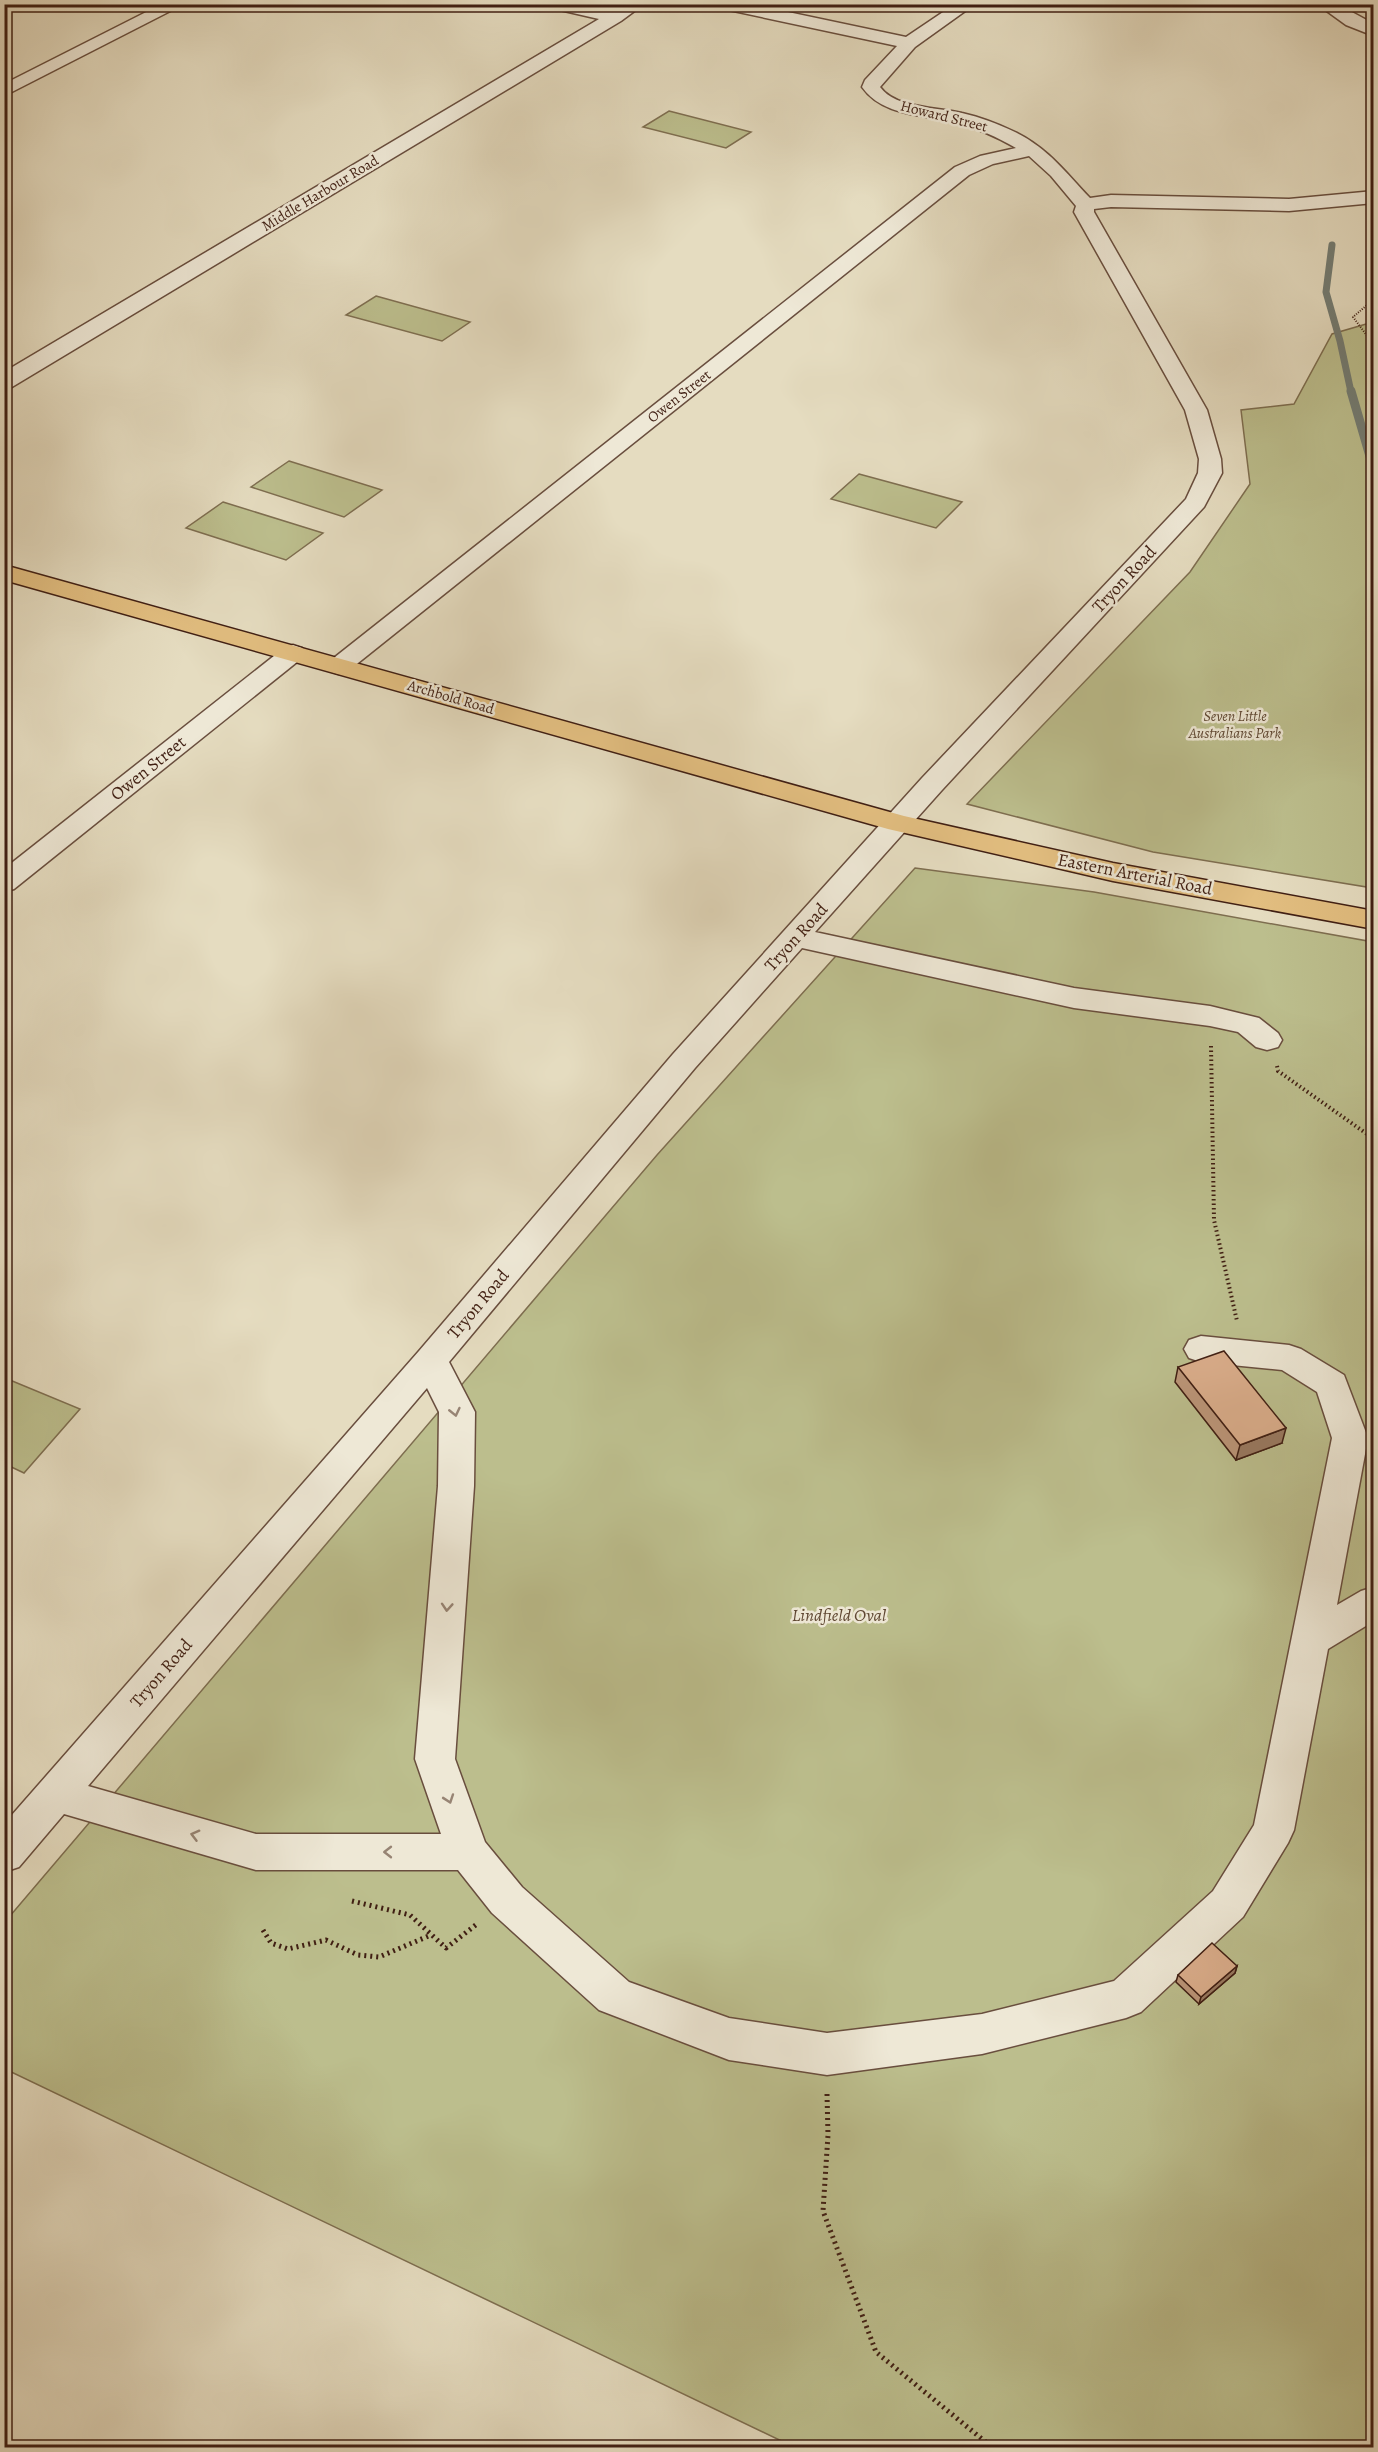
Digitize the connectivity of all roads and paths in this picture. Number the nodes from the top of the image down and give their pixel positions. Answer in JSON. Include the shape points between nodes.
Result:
{"nodes":[{"id":1,"x":176,"y":4,"type":"edge"},
{"id":2,"x":557,"y":4,"type":"edge"},
{"id":3,"x":636,"y":4,"type":"edge"},
{"id":4,"x":724,"y":4,"type":"edge"},
{"id":5,"x":967,"y":4,"type":"edge"},
{"id":6,"x":1325,"y":4,"type":"edge"},
{"id":7,"x":615,"y":17,"type":"junction"},
{"id":8,"x":1373,"y":30,"type":"edge"},
{"id":9,"x":909,"y":43,"type":"junction"},
{"id":10,"x":4,"y":91,"type":"edge"},
{"id":11,"x":1031,"y":150,"type":"junction"},
{"id":12,"x":1374,"y":196,"type":"edge"},
{"id":13,"x":1086,"y":206,"type":"junction"},
{"id":14,"x":1374,"y":299,"type":"edge"},
{"id":15,"x":1374,"y":345,"type":"edge"},
{"id":16,"x":4,"y":382,"type":"edge"},
{"id":17,"x":4,"y":572,"type":"edge"},
{"id":18,"x":292,"y":652,"type":"junction"},
{"id":19,"x":339,"y":666,"type":"junction"},
{"id":20,"x":898,"y":823,"type":"junction"},
{"id":21,"x":4,"y":883,"type":"edge"},
{"id":22,"x":1374,"y":920,"type":"edge"},
{"id":23,"x":795,"y":937,"type":"junction"},
{"id":24,"x":1210,"y":1016,"type":"junction"},
{"id":25,"x":1267,"y":1040,"type":"joint"},
{"id":26,"x":1374,"y":1139,"type":"edge"},
{"id":27,"x":1202,"y":1349,"type":"dead end"},
{"id":28,"x":1245,"y":1354,"type":"junction"},
{"id":29,"x":431,"y":1360,"type":"junction"},
{"id":30,"x":1374,"y":1602,"type":"edge"},
{"id":31,"x":1311,"y":1640,"type":"junction"},
{"id":32,"x":56,"y":1794,"type":"junction"},
{"id":33,"x":468,"y":1852,"type":"junction"},
{"id":34,"x":4,"y":1854,"type":"edge"},
{"id":35,"x":507,"y":1900,"type":"junction"},
{"id":36,"x":352,"y":1901,"type":"dead end"},
{"id":37,"x":263,"y":1930,"type":"dead end"},
{"id":38,"x":431,"y":1935,"type":"junction"},
{"id":39,"x":827,"y":2054,"type":"junction"},
{"id":40,"x":993,"y":2448,"type":"edge"}],
"edges":[{"from":1,"to":10,"type":"street"},
{"from":2,"to":7,"type":"street"},
{"from":3,"to":7,"type":"street","name":"Middle Harbour Road"},
{"from":4,"to":9,"type":"street"},
{"from":5,"to":9,"type":"street","name":"Howard Street"},
{"from":6,"to":8,"type":"street"},
{"from":7,"to":16,"type":"street","name":"Middle Harbour Road"},
{"from":9,"to":11,"type":"street","name":"Howard Street","via":[[874,80],[873,92],[897,105],[990,127]]},
{"from":11,"to":13,"type":"street","name":"Howard Street","via":[[1054,168]]},
{"from":11,"to":19,"type":"street","name":"Owen Street","via":[[994,158],[962,171]]},
{"from":12,"to":13,"type":"street","via":[[1289,205],[1111,201]]},
{"from":13,"to":20,"type":"street","name":"Tryon Road","via":[[1084,212],[1196,410],[1210,459],[1210,473],[1196,502]]},
{"from":14,"to":15,"type":"path","via":[[1353,317]]},
{"from":17,"to":18,"type":"main road","name":"Archbold Road"},
{"from":18,"to":19,"type":"main road","name":"Archbold Road"},
{"from":18,"to":21,"type":"street","name":"Owen Street"},
{"from":19,"to":20,"type":"main road","name":"Archbold Road"},
{"from":20,"to":22,"type":"main road","name":"Eastern Arterial Road","via":[[1113,872]]},
{"from":20,"to":23,"type":"street","name":"Tryon Road"},
{"from":23,"to":24,"type":"street","via":[[1074,998]]},
{"from":23,"to":29,"type":"street","name":"Tryon Road","via":[[684,1061]]},
{"from":24,"to":25,"type":"street","via":[[1248,1025]]},
{"from":24,"to":28,"type":"path","via":[[1214,1220]]},
{"from":25,"to":26,"type":"path","via":[[1278,1071]]},
{"from":27,"to":28,"type":"street"},
{"from":28,"to":31,"type":"street","via":[[1289,1358],[1332,1384],[1350,1438]]},
{"from":29,"to":32,"type":"street","name":"Tryon Road"},
{"from":29,"to":33,"type":"street","one_way":true,"via":[[457,1412],[456,1486],[435,1760]]},
{"from":30,"to":31,"type":"street"},
{"from":31,"to":39,"type":"street","via":[[1274,1830],[1228,1904],[1126,1998],[982,2034]]},
{"from":33,"to":32,"type":"street","one_way":true,"via":[[256,1851]]},
{"from":32,"to":34,"type":"street","name":"Tryon Road"},
{"from":33,"to":35,"type":"street"},
{"from":35,"to":38,"type":"path","via":[[446,1948]]},
{"from":35,"to":39,"type":"street","via":[[614,1996],[729,2039]]},
{"from":36,"to":38,"type":"path","via":[[410,1915]]},
{"from":37,"to":38,"type":"path","via":[[271,1943],[288,1949],[326,1940],[358,1955],[379,1957]]},
{"from":39,"to":40,"type":"path","via":[[828,2135],[823,2211],[876,2352]]}]}
